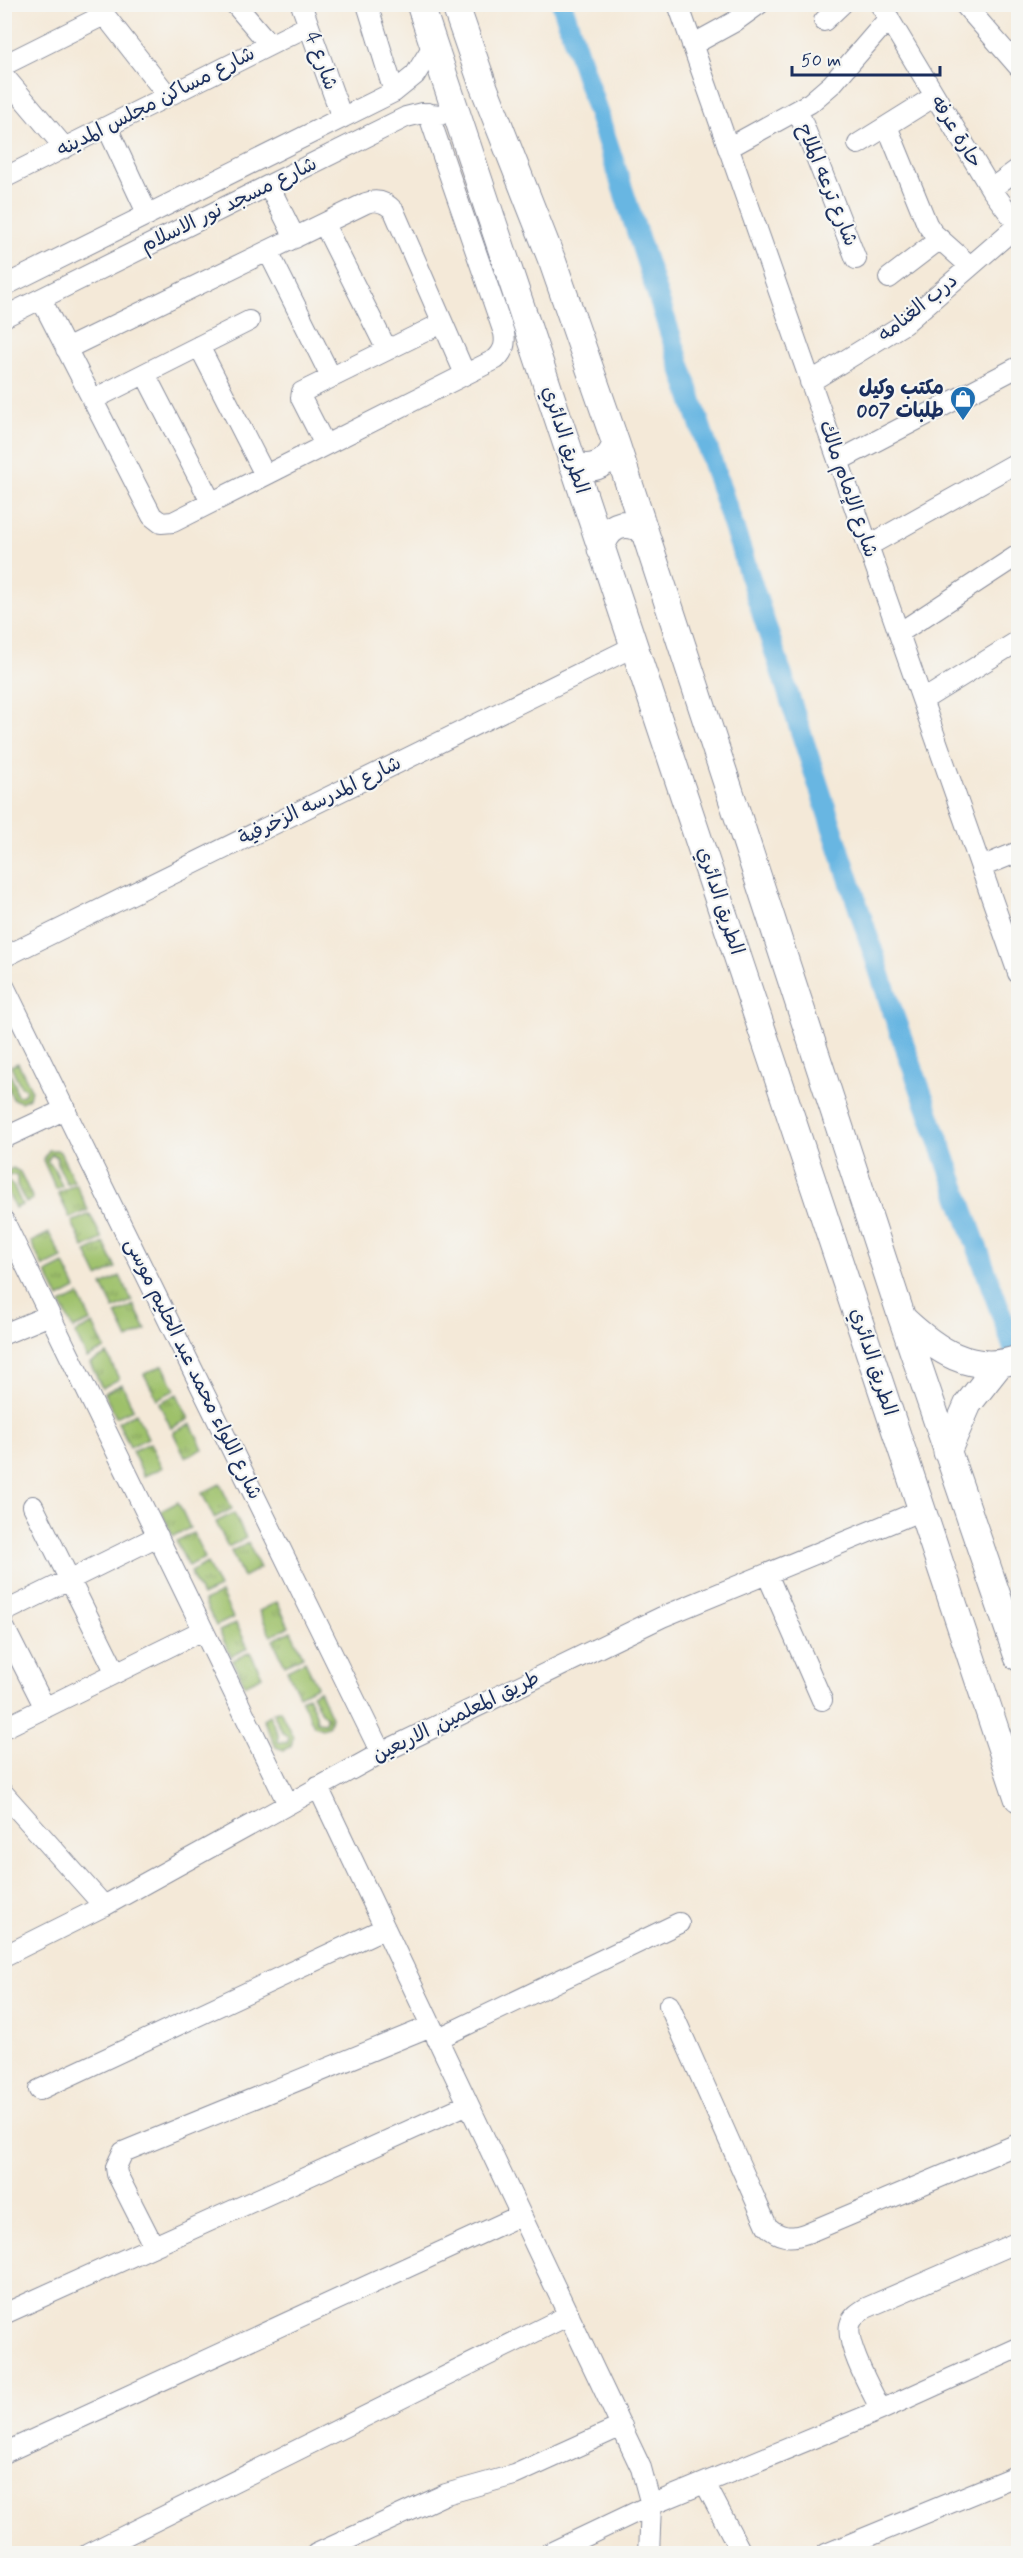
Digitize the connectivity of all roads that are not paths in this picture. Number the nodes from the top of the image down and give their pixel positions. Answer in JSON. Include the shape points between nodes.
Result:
{"nodes":[{"id":1,"x":236,"y":4,"type":"edge"},
{"id":2,"x":301,"y":4,"type":"edge"},
{"id":3,"x":368,"y":4,"type":"edge"},
{"id":4,"x":420,"y":4,"type":"edge"},
{"id":5,"x":455,"y":4,"type":"edge"},
{"id":6,"x":678,"y":4,"type":"edge"},
{"id":7,"x":759,"y":4,"type":"edge"},
{"id":8,"x":842,"y":4,"type":"edge"},
{"id":9,"x":964,"y":4,"type":"edge"},
{"id":10,"x":100,"y":10,"type":"edge"},
{"id":11,"x":885,"y":11,"type":"edge"},
{"id":12,"x":824,"y":21,"type":"dead end"},
{"id":13,"x":308,"y":26,"type":"junction"},
{"id":14,"x":270,"y":45,"type":"junction"},
{"id":15,"x":692,"y":45,"type":"junction"},
{"id":16,"x":433,"y":46,"type":"junction"},
{"id":17,"x":4,"y":65,"type":"edge"},
{"id":18,"x":1018,"y":66,"type":"edge"},
{"id":19,"x":4,"y":76,"type":"edge"},
{"id":20,"x":394,"y":92,"type":"junction"},
{"id":21,"x":168,"y":96,"type":"junction"},
{"id":22,"x":935,"y":96,"type":"junction"},
{"id":23,"x":798,"y":111,"type":"junction"},
{"id":24,"x":428,"y":113,"type":"junction"},
{"id":25,"x":342,"y":118,"type":"junction"},
{"id":26,"x":458,"y":120,"type":"junction"},
{"id":27,"x":887,"y":126,"type":"junction"},
{"id":28,"x":106,"y":127,"type":"junction"},
{"id":29,"x":858,"y":144,"type":"dead end"},
{"id":30,"x":65,"y":148,"type":"junction"},
{"id":31,"x":728,"y":148,"type":"junction"},
{"id":32,"x":1018,"y":170,"type":"edge"},
{"id":33,"x":4,"y":178,"type":"edge"},
{"id":34,"x":268,"y":186,"type":"junction"},
{"id":35,"x":991,"y":189,"type":"junction"},
{"id":36,"x":148,"y":214,"type":"junction"},
{"id":37,"x":324,"y":224,"type":"junction"},
{"id":38,"x":1018,"y":225,"type":"edge"},
{"id":39,"x":295,"y":238,"type":"junction"},
{"id":40,"x":940,"y":239,"type":"junction"},
{"id":41,"x":268,"y":251,"type":"junction"},
{"id":42,"x":856,"y":259,"type":"dead end"},
{"id":43,"x":970,"y":266,"type":"junction"},
{"id":44,"x":889,"y":278,"type":"dead end"},
{"id":45,"x":4,"y":286,"type":"edge"},
{"id":46,"x":40,"y":299,"type":"junction"},
{"id":47,"x":4,"y":317,"type":"edge"},
{"id":48,"x":249,"y":321,"type":"dead end"},
{"id":49,"x":442,"y":323,"type":"junction"},
{"id":50,"x":200,"y":346,"type":"junction"},
{"id":51,"x":66,"y":349,"type":"junction"},
{"id":52,"x":387,"y":350,"type":"junction"},
{"id":53,"x":1018,"y":368,"type":"edge"},
{"id":54,"x":145,"y":374,"type":"junction"},
{"id":55,"x":465,"y":374,"type":"junction"},
{"id":56,"x":331,"y":377,"type":"junction"},
{"id":57,"x":810,"y":382,"type":"junction"},
{"id":58,"x":92,"y":400,"type":"junction"},
{"id":59,"x":616,"y":444,"type":"junction"},
{"id":60,"x":325,"y":445,"type":"junction"},
{"id":61,"x":838,"y":461,"type":"junction"},
{"id":62,"x":1018,"y":462,"type":"edge"},
{"id":63,"x":573,"y":465,"type":"junction"},
{"id":64,"x":265,"y":475,"type":"junction"},
{"id":65,"x":210,"y":502,"type":"junction"},
{"id":66,"x":644,"y":530,"type":"junction"},
{"id":67,"x":868,"y":546,"type":"junction"},
{"id":68,"x":601,"y":549,"type":"junction"},
{"id":69,"x":1018,"y":555,"type":"edge"},
{"id":70,"x":899,"y":633,"type":"junction"},
{"id":71,"x":1018,"y":641,"type":"edge"},
{"id":72,"x":635,"y":646,"type":"junction"},
{"id":73,"x":922,"y":700,"type":"junction"},
{"id":74,"x":1018,"y":852,"type":"edge"},
{"id":75,"x":981,"y":867,"type":"junction"},
{"id":76,"x":4,"y":957,"type":"edge"},
{"id":77,"x":1018,"y":973,"type":"edge"},
{"id":78,"x":4,"y":986,"type":"edge"},
{"id":79,"x":66,"y":1109,"type":"junction"},
{"id":80,"x":4,"y":1138,"type":"edge"},
{"id":81,"x":4,"y":1221,"type":"edge"},
{"id":82,"x":50,"y":1314,"type":"junction"},
{"id":83,"x":902,"y":1318,"type":"junction"},
{"id":84,"x":4,"y":1334,"type":"edge"},
{"id":85,"x":1008,"y":1362,"type":"edge"},
{"id":86,"x":947,"y":1452,"type":"junction"},
{"id":87,"x":33,"y":1506,"type":"dead end"},
{"id":88,"x":922,"y":1510,"type":"junction"},
{"id":89,"x":158,"y":1536,"type":"junction"},
{"id":90,"x":766,"y":1574,"type":"junction"},
{"id":91,"x":70,"y":1580,"type":"junction"},
{"id":92,"x":4,"y":1612,"type":"edge"},
{"id":93,"x":4,"y":1627,"type":"edge"},
{"id":94,"x":203,"y":1630,"type":"junction"},
{"id":95,"x":1018,"y":1657,"type":"edge"},
{"id":96,"x":116,"y":1673,"type":"junction"},
{"id":97,"x":822,"y":1700,"type":"dead end"},
{"id":98,"x":45,"y":1708,"type":"junction"},
{"id":99,"x":4,"y":1728,"type":"edge"},
{"id":100,"x":381,"y":1753,"type":"junction"},
{"id":101,"x":318,"y":1787,"type":"junction"},
{"id":102,"x":4,"y":1794,"type":"edge"},
{"id":103,"x":1018,"y":1798,"type":"edge"},
{"id":104,"x":288,"y":1804,"type":"junction"},
{"id":105,"x":104,"y":1906,"type":"junction"},
{"id":106,"x":679,"y":1923,"type":"dead end"},
{"id":107,"x":385,"y":1928,"type":"junction"},
{"id":108,"x":4,"y":1956,"type":"edge"},
{"id":109,"x":669,"y":2004,"type":"dead end"},
{"id":110,"x":434,"y":2032,"type":"junction"},
{"id":111,"x":39,"y":2090,"type":"dead end"},
{"id":112,"x":468,"y":2104,"type":"junction"},
{"id":113,"x":1018,"y":2144,"type":"edge"},
{"id":114,"x":521,"y":2215,"type":"junction"},
{"id":115,"x":1018,"y":2242,"type":"edge"},
{"id":116,"x":153,"y":2245,"type":"junction"},
{"id":117,"x":4,"y":2314,"type":"edge"},
{"id":118,"x":569,"y":2315,"type":"junction"},
{"id":119,"x":1018,"y":2348,"type":"edge"},
{"id":120,"x":880,"y":2410,"type":"junction"},
{"id":121,"x":622,"y":2426,"type":"junction"},
{"id":122,"x":4,"y":2453,"type":"edge"},
{"id":123,"x":1018,"y":2475,"type":"edge"},
{"id":124,"x":705,"y":2483,"type":"junction"},
{"id":125,"x":651,"y":2505,"type":"junction"},
{"id":126,"x":88,"y":2553,"type":"edge"},
{"id":127,"x":316,"y":2553,"type":"edge"},
{"id":128,"x":548,"y":2553,"type":"edge"},
{"id":129,"x":648,"y":2553,"type":"edge"},
{"id":130,"x":742,"y":2553,"type":"edge"},
{"id":131,"x":826,"y":2553,"type":"edge"}],
"edges":[{"from":1,"to":14,"type":"street"},
{"from":2,"to":13,"type":"street","name":"شارع 4"},
{"from":3,"to":20,"type":"street"},
{"from":4,"to":16,"type":"highway","name":"الطريق الدائري"},
{"from":5,"to":59,"type":"highway","name":"الطريق الدائري","via":[[553,263]]},
{"from":6,"to":15,"type":"street","name":"شارع الإمام مالك"},
{"from":7,"to":15,"type":"street"},
{"from":8,"to":12,"type":"street"},
{"from":9,"to":18,"type":"street"},
{"from":10,"to":17,"type":"street"},
{"from":10,"to":21,"type":"street"},
{"from":11,"to":22,"type":"street","name":"حارة عرفه"},
{"from":11,"to":23,"type":"street","via":[[832,84]]},
{"from":13,"to":14,"type":"street","name":"شارع مساكن مجلس المدينه"},
{"from":13,"to":25,"type":"street","name":"شارع 4"},
{"from":14,"to":21,"type":"street","name":"شارع مساكن مجلس المدينه"},
{"from":15,"to":31,"type":"street","name":"شارع الإمام مالك"},
{"from":16,"to":20,"type":"street","name":"شارع مسجد نور الاسلام","via":[[415,75]]},
{"from":16,"to":26,"type":"highway","name":"الطريق الدائري"},
{"from":19,"to":30,"type":"street"},
{"from":20,"to":25,"type":"street","name":"شارع مسجد نور الاسلام"},
{"from":21,"to":28,"type":"street","name":"شارع مساكن مجلس المدينه"},
{"from":22,"to":27,"type":"street"},
{"from":22,"to":35,"type":"street","name":"حارة عرفه"},
{"from":23,"to":31,"type":"street"},
{"from":23,"to":42,"type":"street","name":"شارع ترعه الملاح"},
{"from":24,"to":26,"type":"street","name":"شارع مسجد نور الاسلام"},
{"from":24,"to":34,"type":"street","name":"شارع مسجد نور الاسلام","via":[[406,117]]},
{"from":24,"to":55,"type":"street","via":[[505,340],[496,359]]},
{"from":25,"to":36,"type":"street","name":"شارع مسجد نور الاسلام"},
{"from":26,"to":63,"type":"highway","name":"الطريق الدائري"},
{"from":27,"to":29,"type":"street"},
{"from":27,"to":40,"type":"street","via":[[922,214]]},
{"from":28,"to":30,"type":"street","name":"شارع مساكن مجلس المدينه"},
{"from":28,"to":36,"type":"street"},
{"from":30,"to":33,"type":"street","name":"شارع مساكن مجلس المدينه"},
{"from":31,"to":57,"type":"street","name":"شارع الإمام مالك"},
{"from":32,"to":35,"type":"street"},
{"from":34,"to":39,"type":"street"},
{"from":34,"to":46,"type":"street","name":"شارع مسجد نور الاسلام"},
{"from":35,"to":38,"type":"street","name":"حارة عرفه"},
{"from":36,"to":45,"type":"street","name":"شارع مسجد نور الاسلام"},
{"from":37,"to":39,"type":"street"},
{"from":37,"to":49,"type":"street","via":[[372,201],[390,206]]},
{"from":37,"to":52,"type":"street"},
{"from":38,"to":43,"type":"street","name":"درب الغنامه"},
{"from":39,"to":41,"type":"street"},
{"from":40,"to":43,"type":"street"},
{"from":40,"to":44,"type":"street"},
{"from":41,"to":51,"type":"street"},
{"from":41,"to":56,"type":"street"},
{"from":43,"to":57,"type":"street","name":"درب الغنامه","via":[[904,324]]},
{"from":46,"to":47,"type":"street","name":"شارع مسجد نور الاسلام"},
{"from":46,"to":51,"type":"street"},
{"from":48,"to":50,"type":"street"},
{"from":49,"to":52,"type":"street"},
{"from":49,"to":55,"type":"street"},
{"from":50,"to":54,"type":"street"},
{"from":50,"to":64,"type":"street"},
{"from":51,"to":58,"type":"street"},
{"from":52,"to":56,"type":"street"},
{"from":53,"to":61,"type":"street"},
{"from":54,"to":58,"type":"street"},
{"from":54,"to":65,"type":"street"},
{"from":55,"to":60,"type":"street"},
{"from":56,"to":60,"type":"street","via":[[303,391],[301,396]]},
{"from":57,"to":61,"type":"street","name":"شارع الإمام مالك"},
{"from":58,"to":65,"type":"street","via":[[156,521],[167,524]]},
{"from":59,"to":63,"type":"highway","via":[[613,453],[599,465]]},
{"from":59,"to":66,"type":"highway","name":"الطريق الدائري"},
{"from":60,"to":64,"type":"street"},
{"from":61,"to":67,"type":"street","name":"شارع الإمام مالك"},
{"from":62,"to":67,"type":"street"},
{"from":63,"to":68,"type":"highway","name":"الطريق الدائري"},
{"from":64,"to":65,"type":"street"},
{"from":66,"to":68,"type":"highway","via":[[636,525],[616,526],[603,539]]},
{"from":66,"to":83,"type":"highway","name":"الطريق الدائري"},
{"from":67,"to":70,"type":"street","name":"شارع الإمام مالك"},
{"from":68,"to":72,"type":"highway","name":"الطريق الدائري"},
{"from":69,"to":70,"type":"street"},
{"from":70,"to":73,"type":"street","name":"شارع الإمام مالك"},
{"from":71,"to":73,"type":"street"},
{"from":72,"to":76,"type":"street","name":"شارع المدرسه الزخرفية"},
{"from":72,"to":88,"type":"highway","name":"الطريق الدائري"},
{"from":73,"to":75,"type":"street","name":"شارع الإمام مالك"},
{"from":74,"to":75,"type":"street"},
{"from":75,"to":77,"type":"street","name":"شارع الإمام مالك"},
{"from":78,"to":79,"type":"street","name":"شارع اللواء محمد عبد الحليم موسى"},
{"from":79,"to":80,"type":"street"},
{"from":79,"to":100,"type":"street","name":"شارع اللواء محمد عبد الحليم موسى"},
{"from":81,"to":82,"type":"street"},
{"from":82,"to":84,"type":"street"},
{"from":82,"to":89,"type":"street"},
{"from":83,"to":85,"type":"highway","via":[[939,1349],[962,1358]]},
{"from":83,"to":86,"type":"highway","name":"الطريق الدائري"},
{"from":85,"to":86,"type":"highway","via":[[968,1404]]},
{"from":86,"to":95,"type":"highway","name":"الطريق الدائري"},
{"from":87,"to":91,"type":"street"},
{"from":88,"to":90,"type":"street","name":"طريق المعلمين, الاربعين"},
{"from":88,"to":103,"type":"highway","name":"الطريق الدائري"},
{"from":89,"to":91,"type":"street"},
{"from":89,"to":94,"type":"street"},
{"from":90,"to":97,"type":"street"},
{"from":90,"to":100,"type":"street","name":"طريق المعلمين, الاربعين","via":[[662,1617]]},
{"from":91,"to":92,"type":"street"},
{"from":91,"to":96,"type":"street"},
{"from":93,"to":98,"type":"street"},
{"from":94,"to":96,"type":"street"},
{"from":94,"to":104,"type":"street"},
{"from":96,"to":98,"type":"street"},
{"from":98,"to":99,"type":"street"},
{"from":100,"to":101,"type":"street","name":"طريق المعلمين, الاربعين"},
{"from":101,"to":104,"type":"street","name":"طريق المعلمين, الاربعين"},
{"from":101,"to":107,"type":"street"},
{"from":102,"to":105,"type":"street"},
{"from":104,"to":105,"type":"street","name":"طريق المعلمين, الاربعين"},
{"from":105,"to":108,"type":"street","name":"طريق المعلمين, الاربعين"},
{"from":106,"to":110,"type":"street"},
{"from":107,"to":110,"type":"street"},
{"from":107,"to":111,"type":"street"},
{"from":109,"to":113,"type":"street","via":[[767,2226],[781,2236],[807,2233]]},
{"from":110,"to":112,"type":"street"},
{"from":110,"to":116,"type":"street","via":[[123,2152],[116,2166],[117,2174]]},
{"from":112,"to":114,"type":"street"},
{"from":112,"to":116,"type":"street"},
{"from":114,"to":118,"type":"street"},
{"from":114,"to":122,"type":"street"},
{"from":115,"to":120,"type":"street","via":[[855,2316],[849,2329],[850,2342]]},
{"from":116,"to":117,"type":"street"},
{"from":118,"to":121,"type":"street"},
{"from":118,"to":126,"type":"street"},
{"from":119,"to":120,"type":"street"},
{"from":120,"to":124,"type":"street"},
{"from":121,"to":125,"type":"street","via":[[646,2479]]},
{"from":121,"to":127,"type":"street","via":[[514,2475],[446,2494]]},
{"from":123,"to":131,"type":"street"},
{"from":124,"to":125,"type":"street"},
{"from":124,"to":130,"type":"street"},
{"from":125,"to":128,"type":"street"},
{"from":125,"to":129,"type":"street"}]}
